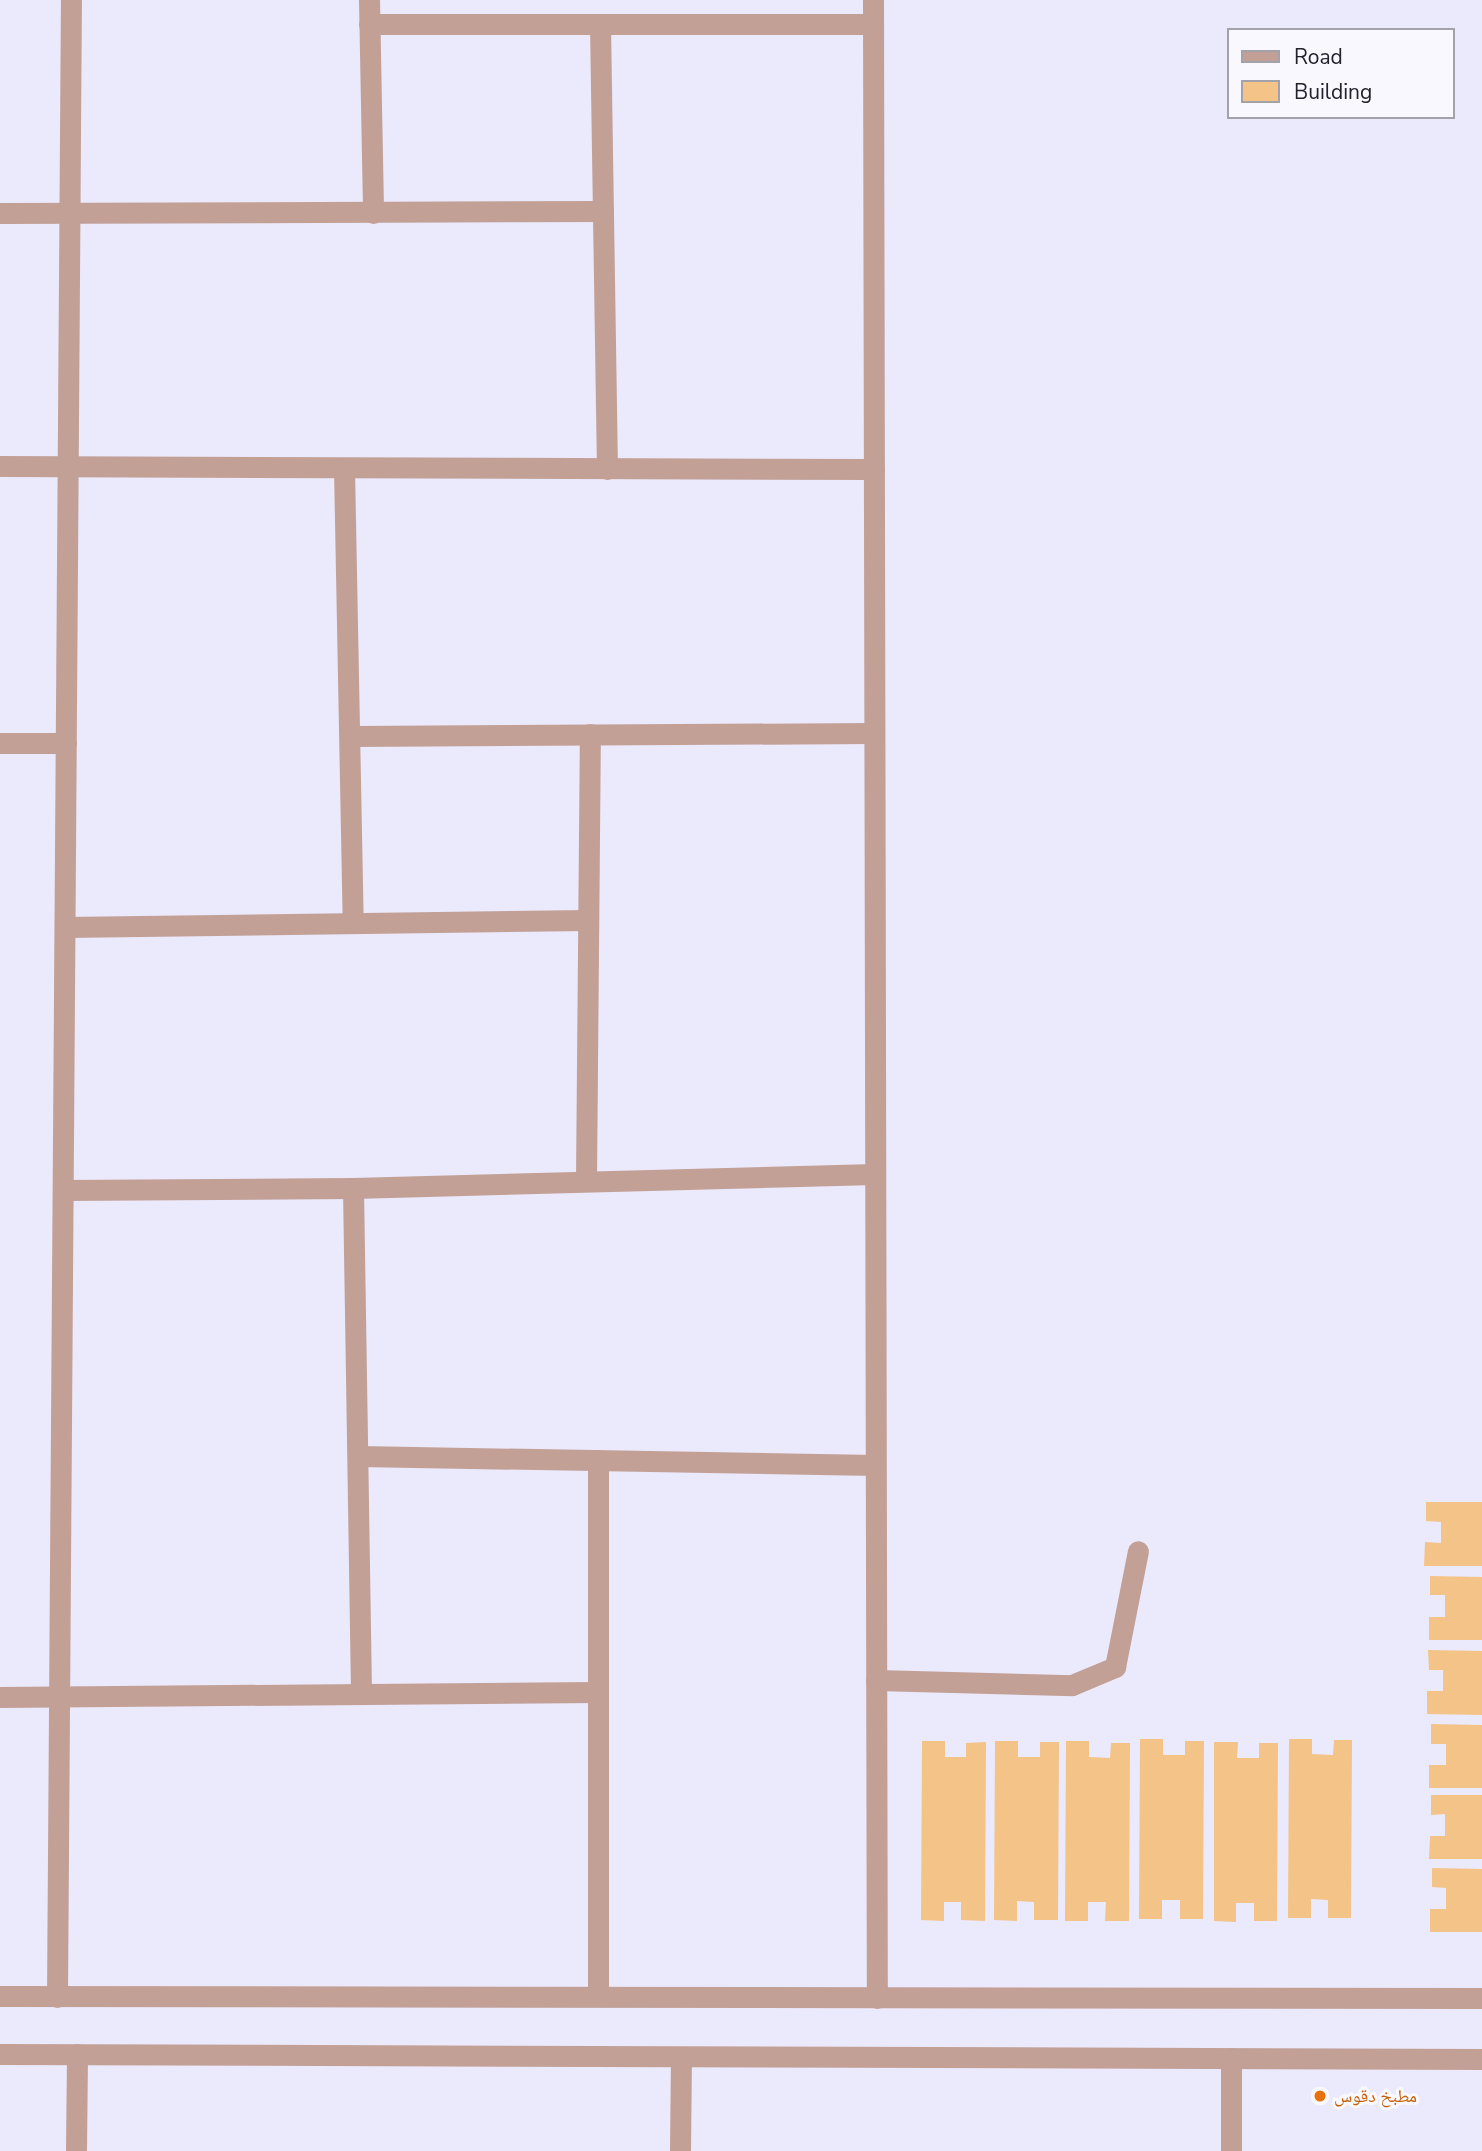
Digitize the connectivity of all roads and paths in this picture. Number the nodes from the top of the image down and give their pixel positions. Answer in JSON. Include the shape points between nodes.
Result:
{"nodes":[{"id":1,"x":71,"y":0,"type":"edge"},
{"id":2,"x":369,"y":0,"type":"edge"},
{"id":3,"x":873,"y":0,"type":"edge"},
{"id":4,"x":369,"y":24,"type":"junction"},
{"id":5,"x":600,"y":24,"type":"junction"},
{"id":6,"x":873,"y":24,"type":"junction"},
{"id":7,"x":603,"y":211,"type":"junction"},
{"id":8,"x":0,"y":213,"type":"edge"},
{"id":9,"x":70,"y":213,"type":"junction"},
{"id":10,"x":373,"y":214,"type":"junction"},
{"id":11,"x":0,"y":467,"type":"edge"},
{"id":12,"x":68,"y":467,"type":"junction"},
{"id":13,"x":344,"y":468,"type":"junction"},
{"id":14,"x":607,"y":469,"type":"junction"},
{"id":15,"x":874,"y":469,"type":"junction"},
{"id":16,"x":874,"y":733,"type":"junction"},
{"id":17,"x":590,"y":734,"type":"junction"},
{"id":18,"x":350,"y":736,"type":"junction"},
{"id":19,"x":0,"y":743,"type":"edge"},
{"id":20,"x":66,"y":743,"type":"junction"},
{"id":21,"x":588,"y":920,"type":"junction"},
{"id":22,"x":353,"y":923,"type":"junction"},
{"id":23,"x":65,"y":927,"type":"junction"},
{"id":24,"x":875,"y":1174,"type":"junction"},
{"id":25,"x":586,"y":1180,"type":"junction"},
{"id":26,"x":353,"y":1188,"type":"junction"},
{"id":27,"x":63,"y":1190,"type":"junction"},
{"id":28,"x":359,"y":1456,"type":"junction"},
{"id":29,"x":598,"y":1460,"type":"junction"},
{"id":30,"x":876,"y":1465,"type":"junction"},
{"id":31,"x":1138,"y":1551,"type":"dead end"},
{"id":32,"x":876,"y":1680,"type":"junction"},
{"id":33,"x":598,"y":1692,"type":"junction"},
{"id":34,"x":361,"y":1694,"type":"junction"},
{"id":35,"x":0,"y":1697,"type":"edge"},
{"id":36,"x":59,"y":1697,"type":"junction"},
{"id":37,"x":0,"y":1996,"type":"edge"},
{"id":38,"x":598,"y":1996,"type":"junction"},
{"id":39,"x":57,"y":1997,"type":"junction"},
{"id":40,"x":877,"y":1998,"type":"junction"},
{"id":41,"x":1482,"y":1998,"type":"edge"},
{"id":42,"x":0,"y":2054,"type":"edge"},
{"id":43,"x":77,"y":2054,"type":"junction"},
{"id":44,"x":681,"y":2056,"type":"junction"},
{"id":45,"x":1231,"y":2057,"type":"junction"},
{"id":46,"x":1482,"y":2059,"type":"edge"},
{"id":47,"x":76,"y":2151,"type":"edge"},
{"id":48,"x":680,"y":2151,"type":"edge"},
{"id":49,"x":1231,"y":2151,"type":"edge"}],
"edges":[{"from":1,"to":9,"type":"street"},
{"from":2,"to":4,"type":"street"},
{"from":3,"to":6,"type":"street"},
{"from":4,"to":5,"type":"street"},
{"from":4,"to":10,"type":"street"},
{"from":5,"to":6,"type":"street"},
{"from":5,"to":7,"type":"street"},
{"from":6,"to":15,"type":"street"},
{"from":7,"to":10,"type":"street"},
{"from":7,"to":14,"type":"street"},
{"from":8,"to":9,"type":"street"},
{"from":9,"to":10,"type":"street"},
{"from":9,"to":12,"type":"street"},
{"from":11,"to":12,"type":"street"},
{"from":12,"to":13,"type":"street"},
{"from":12,"to":20,"type":"street"},
{"from":13,"to":14,"type":"street"},
{"from":13,"to":18,"type":"street"},
{"from":14,"to":15,"type":"street"},
{"from":15,"to":16,"type":"street"},
{"from":16,"to":17,"type":"street"},
{"from":16,"to":24,"type":"street"},
{"from":17,"to":18,"type":"street"},
{"from":17,"to":21,"type":"street"},
{"from":18,"to":22,"type":"street"},
{"from":19,"to":20,"type":"street"},
{"from":20,"to":23,"type":"street"},
{"from":21,"to":22,"type":"street"},
{"from":21,"to":25,"type":"street"},
{"from":22,"to":23,"type":"street"},
{"from":23,"to":27,"type":"street"},
{"from":24,"to":25,"type":"street"},
{"from":24,"to":30,"type":"street"},
{"from":25,"to":26,"type":"street"},
{"from":26,"to":27,"type":"street"},
{"from":26,"to":28,"type":"street"},
{"from":27,"to":36,"type":"street"},
{"from":28,"to":29,"type":"street"},
{"from":28,"to":34,"type":"street"},
{"from":29,"to":30,"type":"street"},
{"from":29,"to":33,"type":"street"},
{"from":30,"to":32,"type":"street"},
{"from":31,"to":32,"type":"street","via":[[1115,1667],[1072,1685]]},
{"from":32,"to":40,"type":"street"},
{"from":33,"to":34,"type":"street"},
{"from":33,"to":38,"type":"street"},
{"from":34,"to":36,"type":"street"},
{"from":35,"to":36,"type":"street"},
{"from":36,"to":39,"type":"street"},
{"from":37,"to":39,"type":"street"},
{"from":38,"to":39,"type":"street"},
{"from":38,"to":40,"type":"street"},
{"from":40,"to":41,"type":"street"},
{"from":42,"to":43,"type":"street"},
{"from":43,"to":44,"type":"street"},
{"from":43,"to":47,"type":"street"},
{"from":44,"to":45,"type":"street"},
{"from":44,"to":48,"type":"street"},
{"from":45,"to":46,"type":"street"},
{"from":45,"to":49,"type":"street"}]}
